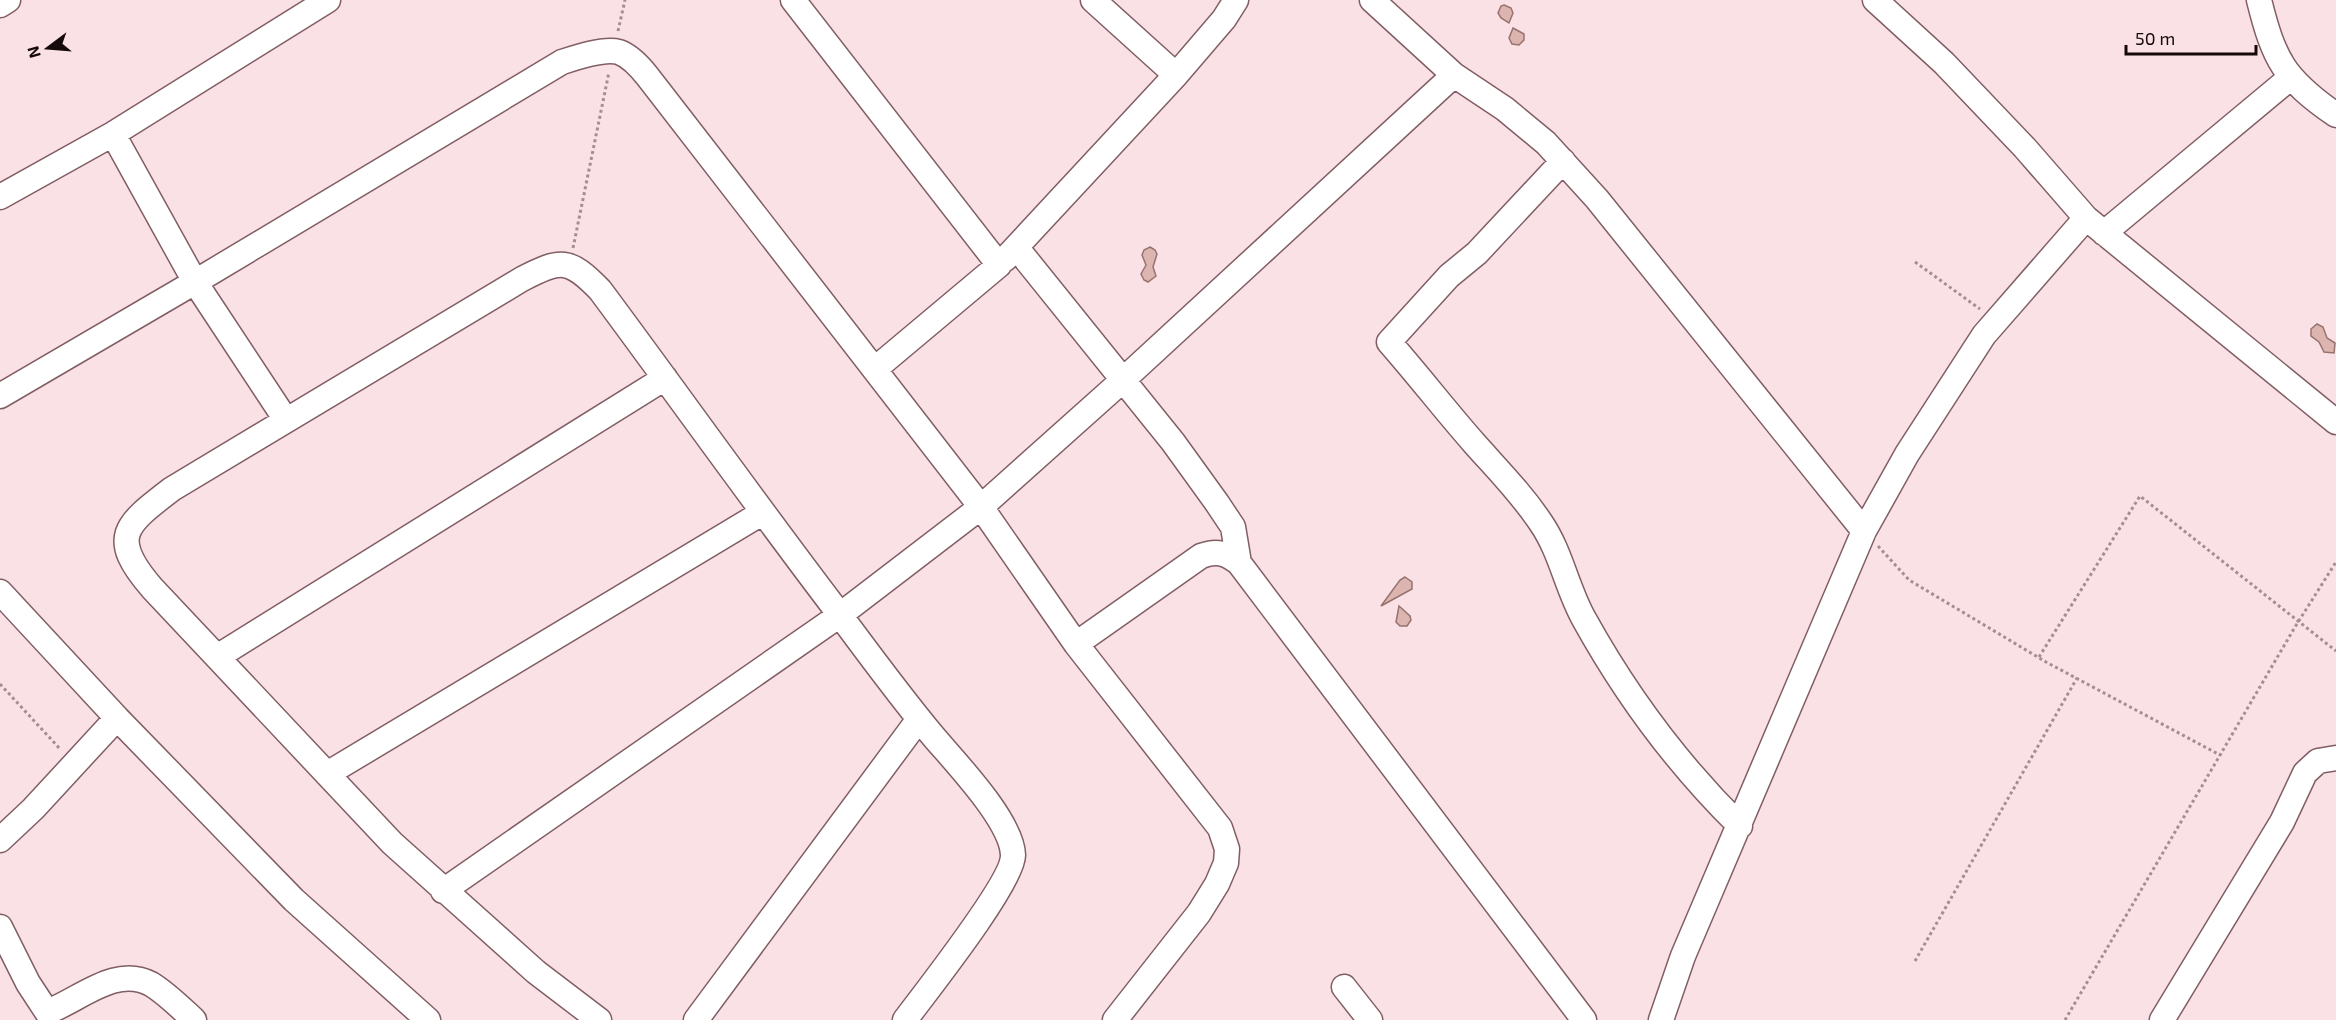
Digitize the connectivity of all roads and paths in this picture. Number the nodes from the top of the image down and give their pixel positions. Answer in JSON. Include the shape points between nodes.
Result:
{"nodes":[{"id":1,"x":8,"y":0,"type":"edge"},
{"id":2,"x":625,"y":0,"type":"edge"},
{"id":3,"x":793,"y":0,"type":"edge"},
{"id":4,"x":1093,"y":0,"type":"edge"},
{"id":5,"x":1236,"y":0,"type":"edge"},
{"id":6,"x":1372,"y":0,"type":"edge"},
{"id":7,"x":1875,"y":0,"type":"edge"},
{"id":8,"x":2259,"y":0,"type":"edge"},
{"id":9,"x":0,"y":4,"type":"edge"},
{"id":10,"x":313,"y":4,"type":"edge"},
{"id":11,"x":613,"y":52,"type":"junction"},
{"id":12,"x":1176,"y":75,"type":"junction"},
{"id":13,"x":1454,"y":75,"type":"junction"},
{"id":14,"x":2290,"y":78,"type":"junction"},
{"id":15,"x":2336,"y":114,"type":"edge"},
{"id":16,"x":112,"y":134,"type":"junction"},
{"id":17,"x":1563,"y":161,"type":"junction"},
{"id":18,"x":0,"y":197,"type":"edge"},
{"id":19,"x":2095,"y":226,"type":"junction"},
{"id":20,"x":1016,"y":247,"type":"junction"},
{"id":21,"x":1915,"y":262,"type":"dead end"},
{"id":22,"x":570,"y":264,"type":"junction"},
{"id":23,"x":999,"y":265,"type":"junction"},
{"id":24,"x":195,"y":282,"type":"junction"},
{"id":25,"x":1996,"y":321,"type":"junction"},
{"id":26,"x":875,"y":369,"type":"junction"},
{"id":27,"x":665,"y":378,"type":"junction"},
{"id":28,"x":1123,"y":380,"type":"junction"},
{"id":29,"x":0,"y":396,"type":"edge"},
{"id":30,"x":286,"y":420,"type":"junction"},
{"id":31,"x":2336,"y":423,"type":"edge"},
{"id":32,"x":981,"y":507,"type":"junction"},
{"id":33,"x":762,"y":513,"type":"junction"},
{"id":34,"x":1864,"y":531,"type":"junction"},
{"id":35,"x":2336,"y":562,"type":"edge"},
{"id":36,"x":1239,"y":563,"type":"junction"},
{"id":37,"x":0,"y":592,"type":"edge"},
{"id":38,"x":840,"y":615,"type":"junction"},
{"id":39,"x":2299,"y":622,"type":"junction"},
{"id":40,"x":1076,"y":644,"type":"junction"},
{"id":41,"x":2336,"y":651,"type":"edge"},
{"id":42,"x":217,"y":657,"type":"junction"},
{"id":43,"x":2039,"y":657,"type":"junction"},
{"id":44,"x":2077,"y":678,"type":"junction"},
{"id":45,"x":0,"y":684,"type":"edge"},
{"id":46,"x":117,"y":718,"type":"junction"},
{"id":47,"x":919,"y":719,"type":"junction"},
{"id":48,"x":2220,"y":755,"type":"junction"},
{"id":49,"x":2336,"y":758,"type":"edge"},
{"id":50,"x":75,"y":765,"type":"junction"},
{"id":51,"x":327,"y":774,"type":"junction"},
{"id":52,"x":1740,"y":826,"type":"junction"},
{"id":53,"x":0,"y":840,"type":"edge"},
{"id":54,"x":443,"y":891,"type":"junction"},
{"id":55,"x":0,"y":927,"type":"edge"},
{"id":56,"x":1915,"y":961,"type":"dead end"},
{"id":57,"x":1344,"y":987,"type":"dead end"},
{"id":58,"x":39,"y":1016,"type":"edge"},
{"id":59,"x":194,"y":1020,"type":"edge"},
{"id":60,"x":428,"y":1020,"type":"edge"},
{"id":61,"x":599,"y":1020,"type":"edge"},
{"id":62,"x":696,"y":1020,"type":"edge"},
{"id":63,"x":905,"y":1020,"type":"edge"},
{"id":64,"x":1115,"y":1020,"type":"edge"},
{"id":65,"x":1370,"y":1020,"type":"edge"},
{"id":66,"x":1584,"y":1020,"type":"edge"},
{"id":67,"x":1661,"y":1020,"type":"edge"},
{"id":68,"x":2065,"y":1020,"type":"edge"},
{"id":69,"x":2162,"y":1020,"type":"edge"}],
"edges":[{"from":1,"to":9,"type":"street"},
{"from":2,"to":11,"type":"path"},
{"from":3,"to":23,"type":"street"},
{"from":4,"to":12,"type":"street"},
{"from":5,"to":12,"type":"street"},
{"from":6,"to":13,"type":"street"},
{"from":7,"to":19,"type":"street","via":[[1944,63]]},
{"from":8,"to":14,"type":"street","via":[[2268,38]]},
{"from":10,"to":16,"type":"street"},
{"from":11,"to":22,"type":"path"},
{"from":11,"to":24,"type":"street","via":[[562,62]]},
{"from":11,"to":26,"type":"street","via":[[638,64]]},
{"from":12,"to":20,"type":"street"},
{"from":13,"to":17,"type":"street","via":[[1505,109]]},
{"from":13,"to":28,"type":"street"},
{"from":14,"to":15,"type":"street"},
{"from":14,"to":19,"type":"street"},
{"from":16,"to":18,"type":"street"},
{"from":16,"to":24,"type":"street"},
{"from":17,"to":34,"type":"street","via":[[1655,269]]},
{"from":17,"to":52,"type":"street","via":[[1389,342],[1513,485],[1542,525],[1582,617],[1619,679],[1702,789]]},
{"from":19,"to":25,"type":"street"},
{"from":19,"to":31,"type":"street"},
{"from":20,"to":23,"type":"street"},
{"from":20,"to":28,"type":"street"},
{"from":21,"to":25,"type":"path"},
{"from":22,"to":27,"type":"street","via":[[600,290]]},
{"from":22,"to":30,"type":"street","via":[[522,279]]},
{"from":23,"to":26,"type":"street"},
{"from":24,"to":29,"type":"street"},
{"from":24,"to":30,"type":"street"},
{"from":25,"to":34,"type":"street","via":[[1907,454]]},
{"from":26,"to":32,"type":"street"},
{"from":27,"to":33,"type":"street"},
{"from":27,"to":42,"type":"street"},
{"from":28,"to":32,"type":"street"},
{"from":28,"to":36,"type":"street","via":[[1233,527]]},
{"from":30,"to":42,"type":"street","via":[[172,489],[135,520],[125,539],[136,570]]},
{"from":32,"to":38,"type":"street"},
{"from":32,"to":40,"type":"street"},
{"from":33,"to":38,"type":"street"},
{"from":33,"to":51,"type":"street"},
{"from":34,"to":43,"type":"path","via":[[1909,580]]},
{"from":34,"to":52,"type":"street"},
{"from":35,"to":39,"type":"path"},
{"from":36,"to":40,"type":"street","via":[[1222,553],[1201,556]]},
{"from":36,"to":66,"type":"street"},
{"from":37,"to":46,"type":"street"},
{"from":38,"to":47,"type":"street"},
{"from":38,"to":54,"type":"street"},
{"from":39,"to":41,"type":"path"},
{"from":39,"to":43,"type":"path","via":[[2140,496]]},
{"from":39,"to":48,"type":"path"},
{"from":40,"to":64,"type":"street","via":[[1208,811],[1220,828],[1227,849],[1226,863],[1211,894]]},
{"from":42,"to":51,"type":"street"},
{"from":43,"to":44,"type":"path"},
{"from":44,"to":48,"type":"path"},
{"from":44,"to":56,"type":"path"},
{"from":45,"to":50,"type":"path"},
{"from":46,"to":50,"type":"street"},
{"from":46,"to":60,"type":"street","via":[[294,900]]},
{"from":47,"to":62,"type":"street"},
{"from":47,"to":63,"type":"street","via":[[994,809],[1013,853],[1002,887]]},
{"from":48,"to":68,"type":"path"},
{"from":49,"to":69,"type":"street","via":[[2318,761],[2305,773],[2282,822]]},
{"from":50,"to":53,"type":"street"},
{"from":51,"to":54,"type":"street"},
{"from":52,"to":67,"type":"street","via":[[1683,956]]},
{"from":54,"to":61,"type":"street","via":[[536,972]]},
{"from":55,"to":58,"type":"street","via":[[28,982]]},
{"from":57,"to":65,"type":"street"},
{"from":58,"to":59,"type":"street","via":[[113,980],[135,978],[152,985]]}]}
